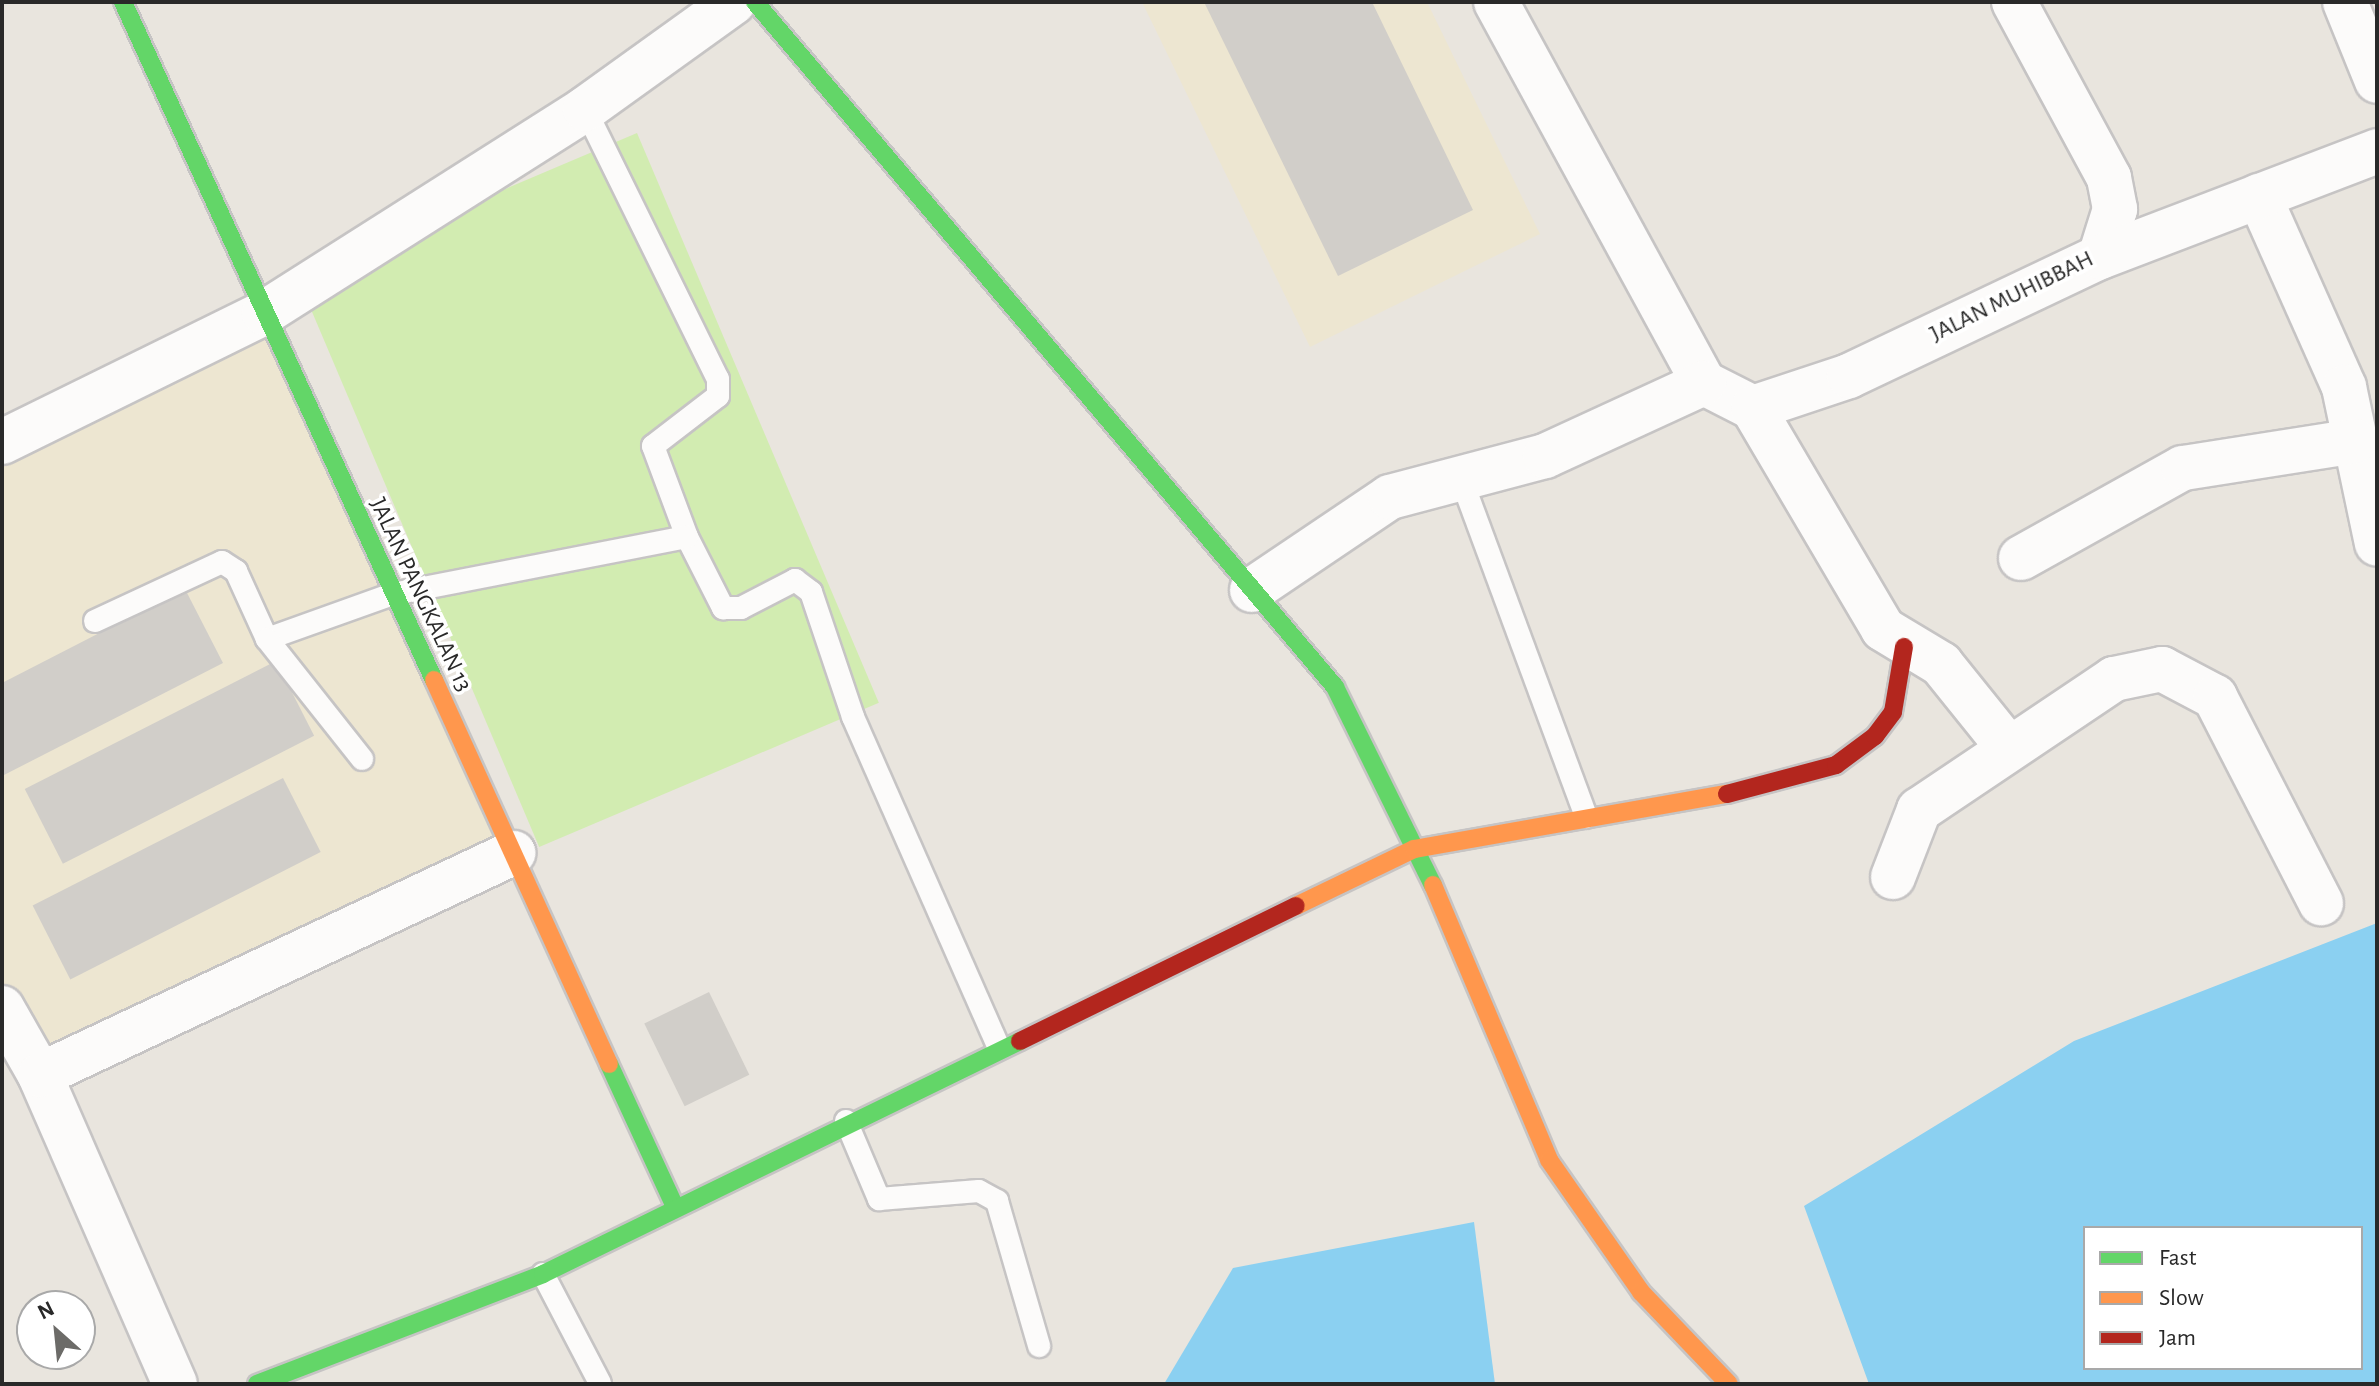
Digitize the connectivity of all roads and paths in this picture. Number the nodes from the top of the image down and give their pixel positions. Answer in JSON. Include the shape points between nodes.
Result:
{"nodes":[{"id":1,"x":123,"y":2,"type":"edge"},
{"id":2,"x":734,"y":2,"type":"edge"},
{"id":3,"x":755,"y":2,"type":"edge"},
{"id":4,"x":1496,"y":2,"type":"edge"},
{"id":5,"x":2014,"y":2,"type":"edge"},
{"id":6,"x":2345,"y":2,"type":"edge"},
{"id":7,"x":2377,"y":81,"type":"edge"},
{"id":8,"x":585,"y":109,"type":"junction"},
{"id":9,"x":2377,"y":151,"type":"edge"},
{"id":10,"x":2259,"y":196,"type":"junction"},
{"id":11,"x":2100,"y":257,"type":"junction"},
{"id":12,"x":264,"y":313,"type":"junction"},
{"id":13,"x":1704,"y":383,"type":"junction"},
{"id":14,"x":1753,"y":408,"type":"junction"},
{"id":15,"x":2355,"y":441,"type":"junction"},
{"id":16,"x":2,"y":442,"type":"edge"},
{"id":17,"x":1462,"y":481,"type":"junction"},
{"id":18,"x":687,"y":537,"type":"junction"},
{"id":19,"x":2377,"y":544,"type":"edge"},
{"id":20,"x":2021,"y":558,"type":"dead end"},
{"id":21,"x":1252,"y":590,"type":"junction"},
{"id":22,"x":393,"y":594,"type":"junction"},
{"id":23,"x":95,"y":621,"type":"dead end"},
{"id":24,"x":267,"y":639,"type":"junction"},
{"id":25,"x":1904,"y":647,"type":"junction"},
{"id":26,"x":2007,"y":746,"type":"junction"},
{"id":27,"x":362,"y":759,"type":"dead end"},
{"id":28,"x":1586,"y":817,"type":"junction"},
{"id":29,"x":1414,"y":849,"type":"junction"},
{"id":30,"x":513,"y":853,"type":"junction"},
{"id":31,"x":1893,"y":877,"type":"dead end"},
{"id":32,"x":2321,"y":903,"type":"dead end"},
{"id":33,"x":2,"y":1008,"type":"edge"},
{"id":34,"x":999,"y":1048,"type":"junction"},
{"id":35,"x":40,"y":1075,"type":"junction"},
{"id":36,"x":846,"y":1121,"type":"junction"},
{"id":37,"x":675,"y":1207,"type":"junction"},
{"id":38,"x":543,"y":1274,"type":"junction"},
{"id":39,"x":1039,"y":1346,"type":"dead end"},
{"id":40,"x":600,"y":1383,"type":"edge"},
{"id":41,"x":175,"y":1384,"type":"edge"},
{"id":42,"x":257,"y":1384,"type":"edge"},
{"id":43,"x":1729,"y":1384,"type":"edge"}],
"edges":[{"from":1,"to":12,"type":"street","name":"JALAN PANGKALAN 13"},
{"from":2,"to":8,"type":"street"},
{"from":3,"to":21,"type":"street"},
{"from":4,"to":13,"type":"street"},
{"from":5,"to":11,"type":"street","name":"JALAN MUHIBBAH","via":[[2109,178],[2115,209]]},
{"from":6,"to":7,"type":"street"},
{"from":8,"to":12,"type":"street"},
{"from":8,"to":18,"type":"lane","via":[[718,379],[718,396],[653,446]]},
{"from":9,"to":10,"type":"street"},
{"from":10,"to":11,"type":"street"},
{"from":10,"to":15,"type":"street","via":[[2342,382]]},
{"from":11,"to":14,"type":"street","name":"JALAN MUHIBBAH","via":[[1849,376]]},
{"from":12,"to":16,"type":"street"},
{"from":12,"to":22,"type":"street","name":"JALAN PANGKALAN 13"},
{"from":13,"to":14,"type":"street"},
{"from":13,"to":17,"type":"street","via":[[1545,456]]},
{"from":14,"to":25,"type":"street","via":[[1848,579]]},
{"from":15,"to":19,"type":"street"},
{"from":15,"to":20,"type":"street","via":[[2183,468]]},
{"from":17,"to":21,"type":"street","via":[[1390,497]]},
{"from":17,"to":28,"type":"lane"},
{"from":18,"to":22,"type":"lane"},
{"from":18,"to":34,"type":"lane","via":[[723,608],[741,608],[795,580],[811,592],[853,717]]},
{"from":21,"to":29,"type":"street","via":[[1362,729]]},
{"from":22,"to":24,"type":"lane"},
{"from":22,"to":30,"type":"street","name":"JALAN PANGKALAN 13"},
{"from":23,"to":24,"type":"lane","via":[[222,562],[236,571]]},
{"from":24,"to":27,"type":"lane"},
{"from":25,"to":26,"type":"street","via":[[1941,664]]},
{"from":25,"to":28,"type":"street","via":[[1893,712],[1875,736],[1836,765],[1770,786]]},
{"from":26,"to":31,"type":"street","via":[[1914,815]]},
{"from":26,"to":32,"type":"street","via":[[2138,670],[2197,682],[2223,710]]},
{"from":28,"to":29,"type":"street"},
{"from":29,"to":34,"type":"street"},
{"from":29,"to":43,"type":"street","via":[[1499,1028],[1549,1160],[1641,1292]]},
{"from":30,"to":35,"type":"street"},
{"from":30,"to":37,"type":"street","name":"JALAN PANGKALAN 13"},
{"from":33,"to":35,"type":"street"},
{"from":34,"to":36,"type":"street"},
{"from":35,"to":41,"type":"street"},
{"from":36,"to":37,"type":"street"},
{"from":36,"to":39,"type":"lane","via":[[879,1199],[979,1191],[997,1201]]},
{"from":37,"to":38,"type":"street"},
{"from":38,"to":40,"type":"lane"},
{"from":38,"to":42,"type":"street"}]}
